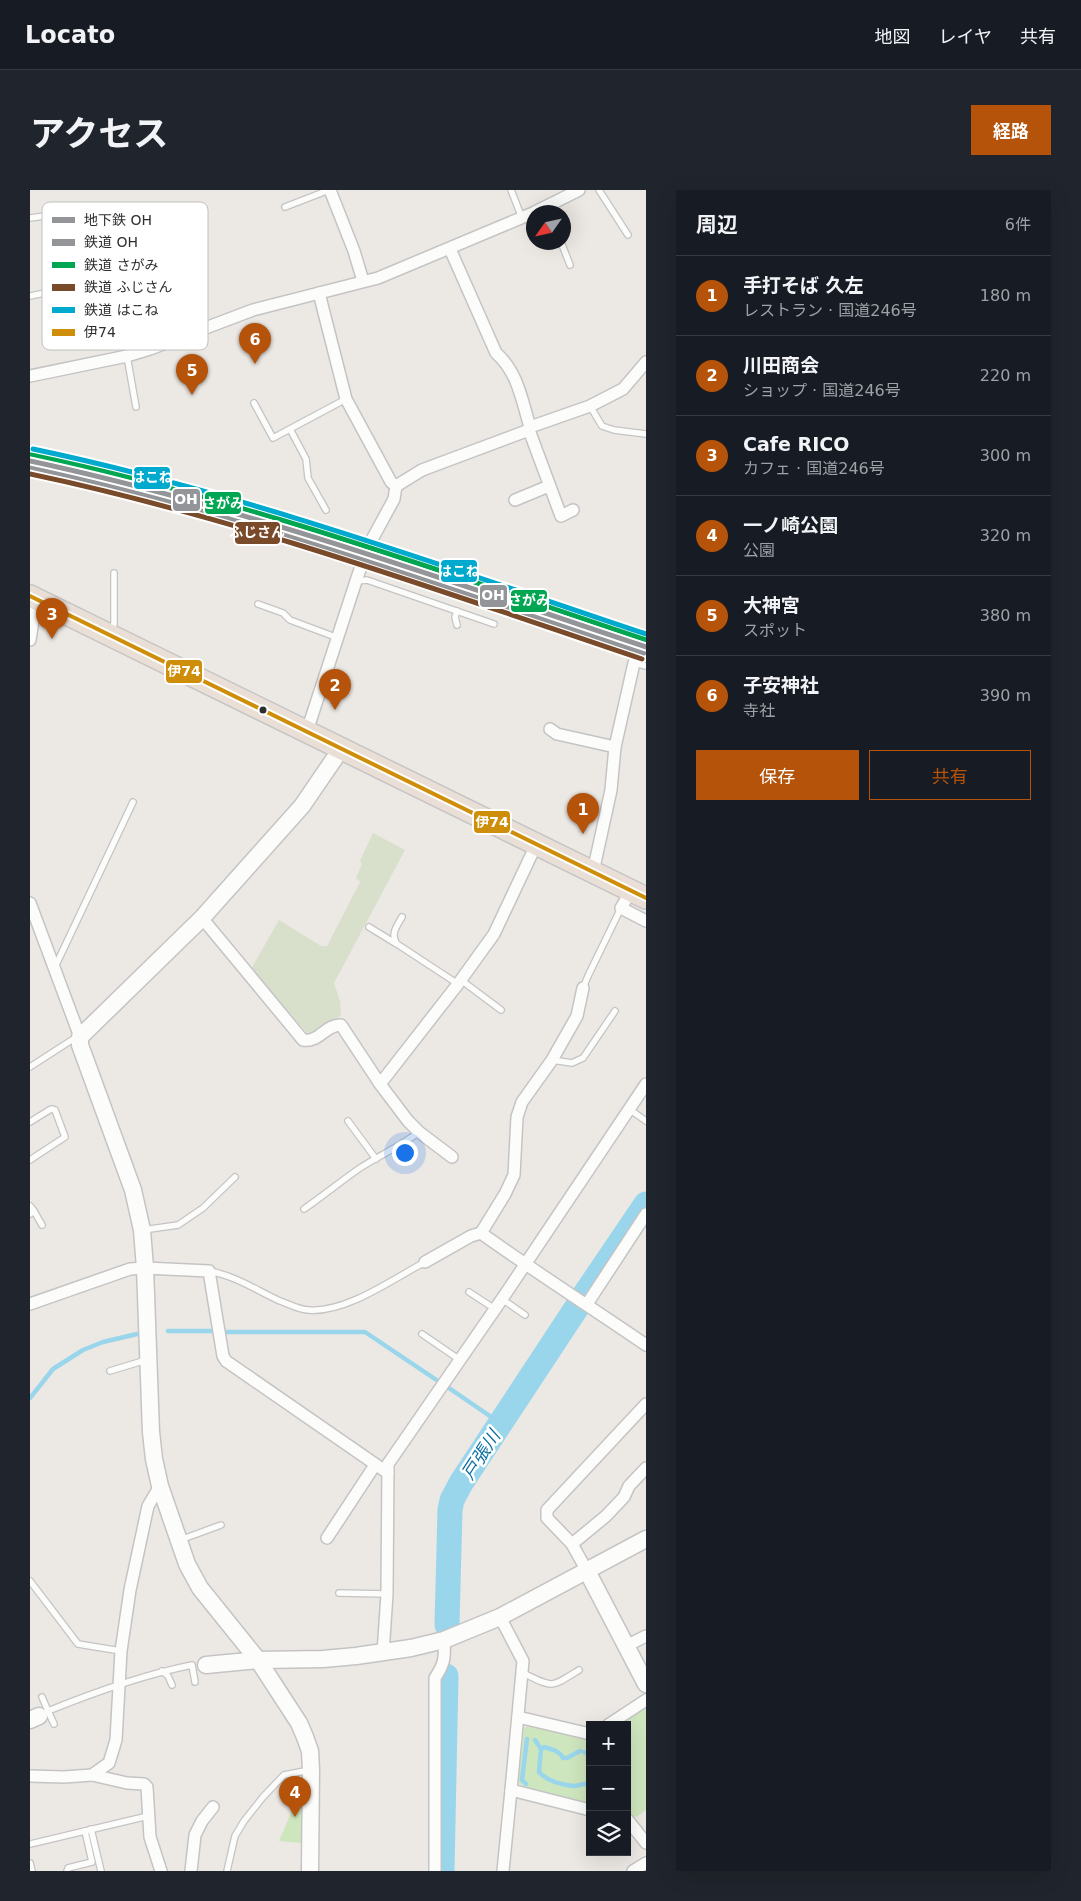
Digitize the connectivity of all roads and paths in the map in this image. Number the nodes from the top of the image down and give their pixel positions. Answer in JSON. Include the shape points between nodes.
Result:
{"nodes":[{"id":1,"x":329,"y":190,"type":"edge"},
{"id":2,"x":510,"y":190,"type":"edge"},
{"id":3,"x":579,"y":190,"type":"edge"},
{"id":4,"x":599,"y":190,"type":"edge"},
{"id":5,"x":555,"y":205,"type":"edge"},
{"id":6,"x":285,"y":206,"type":"dead end"},
{"id":7,"x":526,"y":216,"type":"edge"},
{"id":8,"x":522,"y":218,"type":"junction"},
{"id":9,"x":628,"y":235,"type":"dead end"},
{"id":10,"x":450,"y":249,"type":"junction"},
{"id":11,"x":564,"y":250,"type":"edge"},
{"id":12,"x":570,"y":264,"type":"dead end"},
{"id":13,"x":364,"y":281,"type":"junction"},
{"id":14,"x":319,"y":293,"type":"junction"},
{"id":15,"x":208,"y":328,"type":"edge"},
{"id":16,"x":145,"y":350,"type":"edge"},
{"id":17,"x":127,"y":356,"type":"junction"},
{"id":18,"x":646,"y":362,"type":"edge"},
{"id":19,"x":30,"y":376,"type":"edge"},
{"id":20,"x":346,"y":399,"type":"junction"},
{"id":21,"x":254,"y":403,"type":"dead end"},
{"id":22,"x":590,"y":406,"type":"junction"},
{"id":23,"x":136,"y":407,"type":"dead end"},
{"id":24,"x":290,"y":429,"type":"junction"},
{"id":25,"x":530,"y":429,"type":"junction"},
{"id":26,"x":646,"y":434,"type":"edge"},
{"id":27,"x":396,"y":486,"type":"junction"},
{"id":28,"x":549,"y":486,"type":"junction"},
{"id":29,"x":521,"y":494,"type":"dead end"},
{"id":30,"x":326,"y":510,"type":"dead end"},
{"id":31,"x":573,"y":510,"type":"dead end"},
{"id":32,"x":114,"y":573,"type":"dead end"},
{"id":33,"x":356,"y":580,"type":"junction"},
{"id":34,"x":30,"y":594,"type":"edge"},
{"id":35,"x":258,"y":604,"type":"dead end"},
{"id":36,"x":457,"y":611,"type":"junction"},
{"id":37,"x":494,"y":624,"type":"dead end"},
{"id":38,"x":457,"y":625,"type":"dead end"},
{"id":39,"x":109,"y":634,"type":"junction"},
{"id":40,"x":338,"y":638,"type":"junction"},
{"id":41,"x":30,"y":640,"type":"edge"},
{"id":42,"x":634,"y":663,"type":"joint"},
{"id":43,"x":646,"y":666,"type":"edge"},
{"id":44,"x":550,"y":729,"type":"dead end"},
{"id":45,"x":308,"y":731,"type":"junction"},
{"id":46,"x":615,"y":747,"type":"junction"},
{"id":47,"x":341,"y":749,"type":"junction"},
{"id":48,"x":133,"y":802,"type":"dead end"},
{"id":49,"x":536,"y":845,"type":"junction"},
{"id":50,"x":593,"y":872,"type":"junction"},
{"id":51,"x":633,"y":899,"type":"edge"},
{"id":52,"x":30,"y":903,"type":"edge"},
{"id":53,"x":402,"y":916,"type":"dead end"},
{"id":54,"x":202,"y":918,"type":"junction"},
{"id":55,"x":646,"y":920,"type":"edge"},
{"id":56,"x":369,"y":927,"type":"dead end"},
{"id":57,"x":397,"y":944,"type":"junction"},
{"id":58,"x":54,"y":968,"type":"junction"},
{"id":59,"x":459,"y":982,"type":"junction"},
{"id":60,"x":584,"y":988,"type":"joint"},
{"id":61,"x":501,"y":1010,"type":"dead end"},
{"id":62,"x":615,"y":1011,"type":"dead end"},
{"id":63,"x":80,"y":1036,"type":"junction"},
{"id":64,"x":552,"y":1060,"type":"junction"},
{"id":65,"x":30,"y":1067,"type":"edge"},
{"id":66,"x":380,"y":1084,"type":"junction"},
{"id":67,"x":646,"y":1084,"type":"edge"},
{"id":68,"x":629,"y":1109,"type":"junction"},
{"id":69,"x":348,"y":1120,"type":"dead end"},
{"id":70,"x":646,"y":1121,"type":"edge"},
{"id":71,"x":30,"y":1122,"type":"edge"},
{"id":72,"x":419,"y":1132,"type":"junction"},
{"id":73,"x":452,"y":1157,"type":"dead end"},
{"id":74,"x":376,"y":1159,"type":"junction"},
{"id":75,"x":30,"y":1160,"type":"edge"},
{"id":76,"x":235,"y":1177,"type":"dead end"},
{"id":77,"x":304,"y":1209,"type":"dead end"},
{"id":78,"x":31,"y":1210,"type":"edge"},
{"id":79,"x":646,"y":1214,"type":"edge"},
{"id":80,"x":42,"y":1225,"type":"dead end"},
{"id":81,"x":142,"y":1230,"type":"junction"},
{"id":82,"x":481,"y":1233,"type":"junction"},
{"id":83,"x":425,"y":1262,"type":"joint"},
{"id":84,"x":525,"y":1264,"type":"junction"},
{"id":85,"x":145,"y":1268,"type":"junction"},
{"id":86,"x":209,"y":1271,"type":"junction"},
{"id":87,"x":469,"y":1292,"type":"dead end"},
{"id":88,"x":502,"y":1299,"type":"junction"},
{"id":89,"x":583,"y":1301,"type":"junction"},
{"id":90,"x":30,"y":1304,"type":"edge"},
{"id":91,"x":495,"y":1309,"type":"junction"},
{"id":92,"x":525,"y":1315,"type":"dead end"},
{"id":93,"x":422,"y":1334,"type":"dead end"},
{"id":94,"x":646,"y":1345,"type":"edge"},
{"id":95,"x":148,"y":1359,"type":"junction"},
{"id":96,"x":460,"y":1360,"type":"junction"},
{"id":97,"x":110,"y":1371,"type":"dead end"},
{"id":98,"x":646,"y":1404,"type":"edge"},
{"id":99,"x":376,"y":1465,"type":"junction"},
{"id":100,"x":646,"y":1468,"type":"edge"},
{"id":101,"x":388,"y":1473,"type":"junction"},
{"id":102,"x":160,"y":1486,"type":"junction"},
{"id":103,"x":221,"y":1525,"type":"dead end"},
{"id":104,"x":327,"y":1538,"type":"dead end"},
{"id":105,"x":646,"y":1539,"type":"edge"},
{"id":106,"x":179,"y":1541,"type":"junction"},
{"id":107,"x":572,"y":1544,"type":"junction"},
{"id":108,"x":587,"y":1571,"type":"junction"},
{"id":109,"x":30,"y":1581,"type":"edge"},
{"id":110,"x":339,"y":1594,"type":"dead end"},
{"id":111,"x":386,"y":1594,"type":"junction"},
{"id":112,"x":500,"y":1617,"type":"junction"},
{"id":113,"x":646,"y":1636,"type":"edge"},
{"id":114,"x":444,"y":1640,"type":"junction"},
{"id":115,"x":626,"y":1646,"type":"junction"},
{"id":116,"x":120,"y":1651,"type":"junction"},
{"id":117,"x":383,"y":1653,"type":"junction"},
{"id":118,"x":258,"y":1660,"type":"junction"},
{"id":119,"x":206,"y":1665,"type":"dead end"},
{"id":120,"x":579,"y":1670,"type":"dead end"},
{"id":121,"x":162,"y":1671,"type":"junction"},
{"id":122,"x":522,"y":1673,"type":"junction"},
{"id":123,"x":195,"y":1682,"type":"dead end"},
{"id":124,"x":118,"y":1684,"type":"junction"},
{"id":125,"x":646,"y":1684,"type":"edge"},
{"id":126,"x":172,"y":1685,"type":"dead end"},
{"id":127,"x":42,"y":1697,"type":"dead end"},
{"id":128,"x":646,"y":1700,"type":"edge"},
{"id":129,"x":39,"y":1716,"type":"edge"},
{"id":130,"x":518,"y":1717,"type":"junction"},
{"id":131,"x":614,"y":1721,"type":"edge"},
{"id":132,"x":54,"y":1724,"type":"dead end"},
{"id":133,"x":586,"y":1733,"type":"edge"},
{"id":134,"x":311,"y":1770,"type":"junction"},
{"id":135,"x":92,"y":1775,"type":"junction"},
{"id":136,"x":30,"y":1776,"type":"edge"},
{"id":137,"x":510,"y":1790,"type":"junction"},
{"id":138,"x":213,"y":1807,"type":"dead end"},
{"id":139,"x":586,"y":1809,"type":"edge"},
{"id":140,"x":148,"y":1816,"type":"junction"},
{"id":141,"x":631,"y":1824,"type":"edge"},
{"id":142,"x":88,"y":1830,"type":"junction"},
{"id":143,"x":646,"y":1843,"type":"edge"},
{"id":144,"x":30,"y":1844,"type":"edge"},
{"id":145,"x":30,"y":1863,"type":"edge"},
{"id":146,"x":646,"y":1863,"type":"edge"},
{"id":147,"x":32,"y":1871,"type":"edge"},
{"id":148,"x":67,"y":1871,"type":"edge"},
{"id":149,"x":101,"y":1871,"type":"edge"},
{"id":150,"x":161,"y":1871,"type":"edge"},
{"id":151,"x":191,"y":1871,"type":"edge"},
{"id":152,"x":227,"y":1871,"type":"edge"},
{"id":153,"x":310,"y":1871,"type":"edge"},
{"id":154,"x":435,"y":1871,"type":"edge"},
{"id":155,"x":503,"y":1871,"type":"edge"},
{"id":156,"x":634,"y":1871,"type":"edge"}],
"edges":[{"from":1,"to":6,"type":"lane"},
{"from":1,"to":13,"type":"street"},
{"from":2,"to":8,"type":"lane"},
{"from":3,"to":5,"type":"street"},
{"from":4,"to":9,"type":"lane"},
{"from":7,"to":8,"type":"street"},
{"from":8,"to":10,"type":"street"},
{"from":10,"to":13,"type":"street"},
{"from":10,"to":25,"type":"street","via":[[496,353],[516,379]]},
{"from":11,"to":12,"type":"lane"},
{"from":13,"to":14,"type":"street"},
{"from":14,"to":15,"type":"street","via":[[253,310]]},
{"from":14,"to":20,"type":"street"},
{"from":16,"to":17,"type":"street"},
{"from":17,"to":19,"type":"street"},
{"from":17,"to":23,"type":"lane"},
{"from":18,"to":22,"type":"street","via":[[624,388]]},
{"from":20,"to":24,"type":"lane"},
{"from":20,"to":27,"type":"street"},
{"from":21,"to":24,"type":"lane","via":[[273,438]]},
{"from":22,"to":25,"type":"street"},
{"from":22,"to":26,"type":"lane","via":[[602,426]]},
{"from":24,"to":30,"type":"lane","via":[[306,459],[308,478]]},
{"from":25,"to":27,"type":"street","via":[[422,470]]},
{"from":25,"to":28,"type":"street"},
{"from":27,"to":33,"type":"street","via":[[394,499],[369,545]]},
{"from":28,"to":29,"type":"street"},
{"from":28,"to":31,"type":"street","via":[[556,518]]},
{"from":32,"to":39,"type":"lane","via":[[114,624]]},
{"from":33,"to":36,"type":"lane","via":[[367,580]]},
{"from":33,"to":40,"type":"street"},
{"from":34,"to":39,"type":"highway"},
{"from":34,"to":41,"type":"street","via":[[34,614]]},
{"from":35,"to":40,"type":"lane"},
{"from":36,"to":37,"type":"lane"},
{"from":36,"to":38,"type":"lane"},
{"from":39,"to":45,"type":"highway"},
{"from":40,"to":45,"type":"street"},
{"from":42,"to":43,"type":"lane"},
{"from":42,"to":46,"type":"street"},
{"from":44,"to":46,"type":"street","via":[[557,734]]},
{"from":45,"to":47,"type":"highway"},
{"from":46,"to":50,"type":"street","via":[[611,790]]},
{"from":47,"to":49,"type":"highway"},
{"from":47,"to":54,"type":"street","via":[[302,806]]},
{"from":48,"to":58,"type":"lane"},
{"from":49,"to":50,"type":"highway"},
{"from":49,"to":59,"type":"street","via":[[494,934]]},
{"from":50,"to":51,"type":"highway"},
{"from":51,"to":55,"type":"street"},
{"from":51,"to":60,"type":"lane"},
{"from":52,"to":58,"type":"street"},
{"from":53,"to":57,"type":"lane","via":[[393,933]]},
{"from":54,"to":63,"type":"street"},
{"from":54,"to":66,"type":"street","via":[[303,1040],[314,1040],[334,1025],[341,1025]]},
{"from":56,"to":57,"type":"lane"},
{"from":57,"to":59,"type":"lane"},
{"from":58,"to":63,"type":"street"},
{"from":59,"to":61,"type":"lane"},
{"from":59,"to":66,"type":"street"},
{"from":60,"to":64,"type":"street","via":[[577,1016]]},
{"from":62,"to":64,"type":"lane","via":[[582,1058],[572,1063]]},
{"from":63,"to":65,"type":"lane"},
{"from":63,"to":81,"type":"street","via":[[80,1044],[133,1190]]},
{"from":64,"to":82,"type":"street","via":[[522,1102],[517,1117],[514,1175],[502,1191]]},
{"from":66,"to":72,"type":"street"},
{"from":67,"to":68,"type":"street"},
{"from":68,"to":70,"type":"lane"},
{"from":68,"to":84,"type":"street"},
{"from":69,"to":74,"type":"lane"},
{"from":71,"to":75,"type":"lane","via":[[50,1109],[55,1110],[65,1137]]},
{"from":72,"to":73,"type":"street"},
{"from":72,"to":74,"type":"lane"},
{"from":74,"to":77,"type":"lane"},
{"from":76,"to":81,"type":"lane","via":[[178,1225]]},
{"from":78,"to":80,"type":"lane"},
{"from":79,"to":89,"type":"street"},
{"from":81,"to":85,"type":"street"},
{"from":82,"to":83,"type":"street"},
{"from":82,"to":84,"type":"street"},
{"from":83,"to":86,"type":"lane","via":[[347,1304],[324,1310],[290,1305],[227,1274]]},
{"from":84,"to":88,"type":"street"},
{"from":84,"to":89,"type":"street"},
{"from":85,"to":86,"type":"street"},
{"from":85,"to":90,"type":"street","via":[[130,1269]]},
{"from":85,"to":95,"type":"street"},
{"from":86,"to":99,"type":"street","via":[[222,1356],[226,1361]]},
{"from":87,"to":91,"type":"lane"},
{"from":88,"to":91,"type":"street"},
{"from":88,"to":92,"type":"lane"},
{"from":89,"to":94,"type":"street"},
{"from":91,"to":96,"type":"street"},
{"from":93,"to":96,"type":"lane"},
{"from":95,"to":97,"type":"lane"},
{"from":95,"to":102,"type":"street","via":[[151,1432]]},
{"from":96,"to":101,"type":"street","via":[[388,1464]]},
{"from":98,"to":107,"type":"street","via":[[547,1510],[547,1518]]},
{"from":99,"to":101,"type":"street"},
{"from":99,"to":104,"type":"street"},
{"from":100,"to":107,"type":"street","via":[[606,1516]]},
{"from":101,"to":111,"type":"street"},
{"from":102,"to":106,"type":"street"},
{"from":102,"to":116,"type":"street","via":[[148,1506]]},
{"from":103,"to":106,"type":"lane"},
{"from":105,"to":108,"type":"street"},
{"from":106,"to":118,"type":"street","via":[[200,1588]]},
{"from":107,"to":108,"type":"street"},
{"from":108,"to":112,"type":"street"},
{"from":108,"to":115,"type":"street"},
{"from":109,"to":116,"type":"lane","via":[[78,1644]]},
{"from":110,"to":111,"type":"lane"},
{"from":111,"to":117,"type":"street"},
{"from":112,"to":114,"type":"street"},
{"from":112,"to":122,"type":"street","via":[[523,1661]]},
{"from":113,"to":115,"type":"street"},
{"from":114,"to":117,"type":"street"},
{"from":114,"to":154,"type":"street","via":[[445,1658],[435,1678]]},
{"from":115,"to":125,"type":"street"},
{"from":116,"to":124,"type":"street"},
{"from":117,"to":118,"type":"street","via":[[323,1659]]},
{"from":118,"to":119,"type":"street"},
{"from":118,"to":134,"type":"street","via":[[299,1723],[310,1751]]},
{"from":120,"to":122,"type":"lane","via":[[554,1685],[544,1684]]},
{"from":121,"to":123,"type":"lane","via":[[192,1665]]},
{"from":121,"to":124,"type":"lane"},
{"from":121,"to":126,"type":"lane"},
{"from":122,"to":130,"type":"street"},
{"from":124,"to":129,"type":"lane"},
{"from":124,"to":135,"type":"street","via":[[116,1740],[109,1763]]},
{"from":127,"to":129,"type":"lane"},
{"from":128,"to":131,"type":"street"},
{"from":129,"to":132,"type":"lane"},
{"from":130,"to":133,"type":"street"},
{"from":130,"to":137,"type":"street"},
{"from":134,"to":152,"type":"lane","via":[[284,1775],[263,1797],[235,1836]]},
{"from":134,"to":153,"type":"street"},
{"from":135,"to":136,"type":"street"},
{"from":135,"to":140,"type":"street","via":[[144,1784],[147,1787]]},
{"from":137,"to":139,"type":"street"},
{"from":137,"to":155,"type":"street"},
{"from":138,"to":151,"type":"street","via":[[195,1835]]},
{"from":140,"to":142,"type":"lane"},
{"from":140,"to":150,"type":"street","via":[[150,1837]]},
{"from":141,"to":143,"type":"street"},
{"from":142,"to":144,"type":"lane"},
{"from":142,"to":148,"type":"lane","via":[[92,1862]]},
{"from":142,"to":149,"type":"lane"},
{"from":145,"to":147,"type":"lane"},
{"from":146,"to":156,"type":"street"}]}
